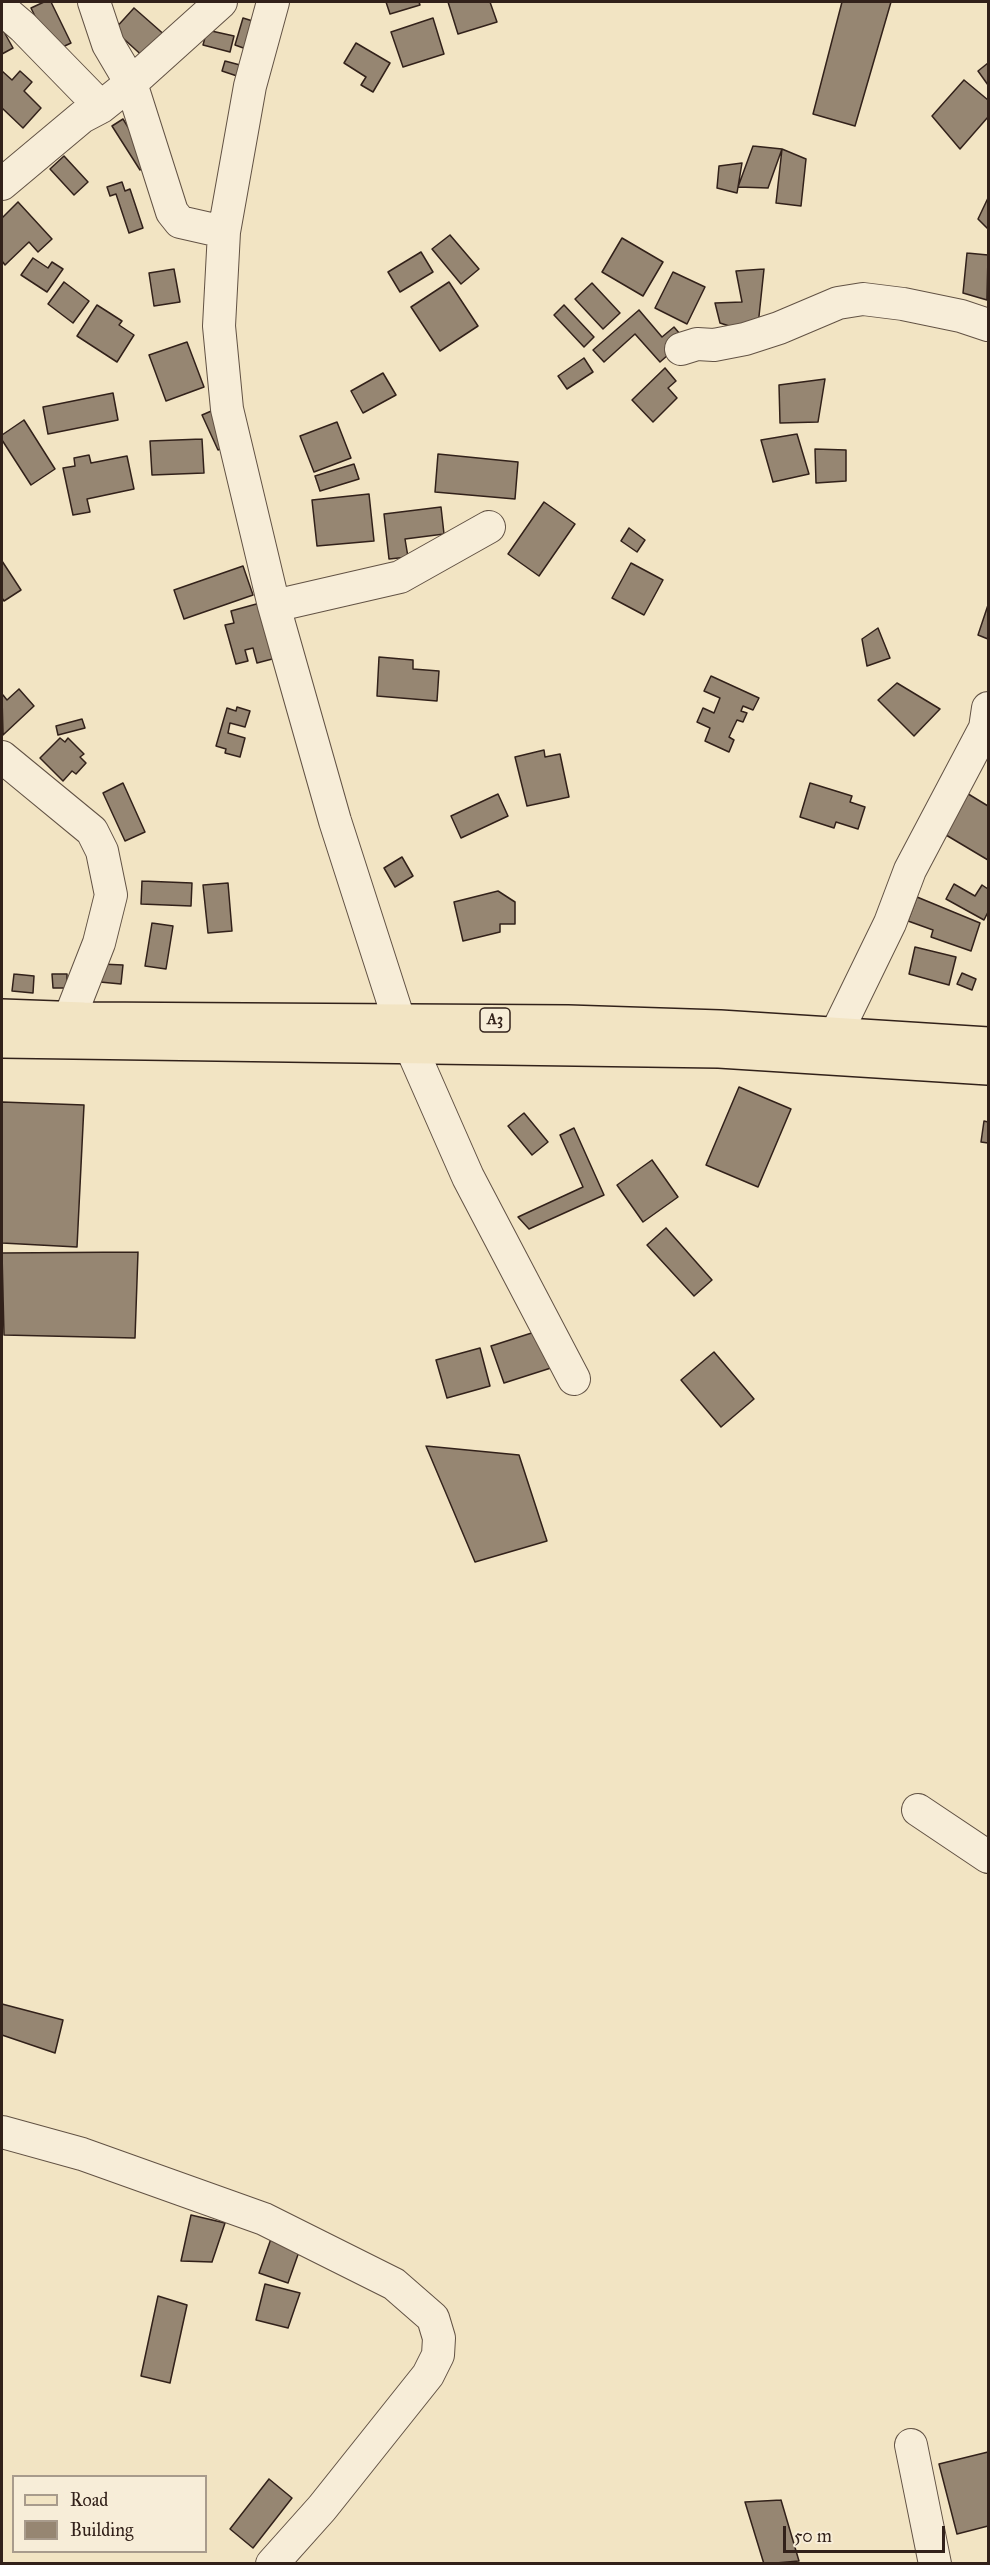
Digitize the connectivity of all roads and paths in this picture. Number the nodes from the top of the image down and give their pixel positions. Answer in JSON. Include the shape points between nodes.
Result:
{"nodes":[{"id":1,"x":94,"y":2,"type":"edge"},
{"id":2,"x":221,"y":2,"type":"edge"},
{"id":3,"x":273,"y":2,"type":"edge"},
{"id":4,"x":2,"y":9,"type":"edge"},
{"id":5,"x":130,"y":83,"type":"junction"},
{"id":6,"x":101,"y":107,"type":"junction"},
{"id":7,"x":2,"y":184,"type":"edge"},
{"id":8,"x":224,"y":232,"type":"junction"},
{"id":9,"x":988,"y":325,"type":"edge"},
{"id":10,"x":681,"y":349,"type":"dead end"},
{"id":11,"x":489,"y":527,"type":"dead end"},
{"id":12,"x":274,"y":606,"type":"junction"},
{"id":13,"x":988,"y":708,"type":"edge"},
{"id":14,"x":2,"y":757,"type":"edge"},
{"id":15,"x":2,"y":1016,"type":"edge"},
{"id":16,"x":70,"y":1017,"type":"junction"},
{"id":17,"x":403,"y":1033,"type":"junction"},
{"id":18,"x":836,"y":1034,"type":"junction"},
{"id":19,"x":2,"y":1041,"type":"edge"},
{"id":20,"x":988,"y":1044,"type":"edge"},
{"id":21,"x":988,"y":1068,"type":"edge"},
{"id":22,"x":574,"y":1379,"type":"dead end"},
{"id":23,"x":918,"y":1810,"type":"dead end"},
{"id":24,"x":988,"y":1857,"type":"edge"},
{"id":25,"x":2,"y":2132,"type":"edge"},
{"id":26,"x":911,"y":2445,"type":"dead end"},
{"id":27,"x":272,"y":2564,"type":"edge"},
{"id":28,"x":935,"y":2564,"type":"edge"}],
"edges":[{"from":1,"to":5,"type":"street","via":[[108,44]]},
{"from":2,"to":5,"type":"street"},
{"from":3,"to":8,"type":"street","via":[[250,86]]},
{"from":4,"to":6,"type":"street"},
{"from":5,"to":6,"type":"street"},
{"from":5,"to":8,"type":"street","via":[[172,212],[180,222]]},
{"from":6,"to":7,"type":"street","via":[[82,117]]},
{"from":8,"to":12,"type":"street","via":[[219,326],[227,408]]},
{"from":9,"to":10,"type":"street","via":[[961,316],[863,299],[838,303],[745,339]]},
{"from":11,"to":12,"type":"street","via":[[400,577]]},
{"from":12,"to":17,"type":"street","via":[[335,821]]},
{"from":13,"to":18,"type":"street","via":[[985,728],[910,870],[890,923]]},
{"from":14,"to":16,"type":"street","via":[[92,831],[102,851],[111,895],[99,943]]},
{"from":15,"to":16,"type":"main road","number":"A3"},
{"from":16,"to":17,"type":"main road","number":"A3"},
{"from":17,"to":18,"type":"main road","number":"A3","via":[[709,1026]]},
{"from":17,"to":19,"type":"main road","number":"A3"},
{"from":17,"to":21,"type":"main road","number":"A3"},
{"from":17,"to":22,"type":"street","via":[[468,1177]]},
{"from":18,"to":20,"type":"main road","number":"A3"},
{"from":23,"to":24,"type":"street"},
{"from":25,"to":27,"type":"street","via":[[82,2154],[264,2219],[394,2284],[433,2318],[439,2338],[438,2355],[428,2375]]},
{"from":26,"to":28,"type":"street"}]}
